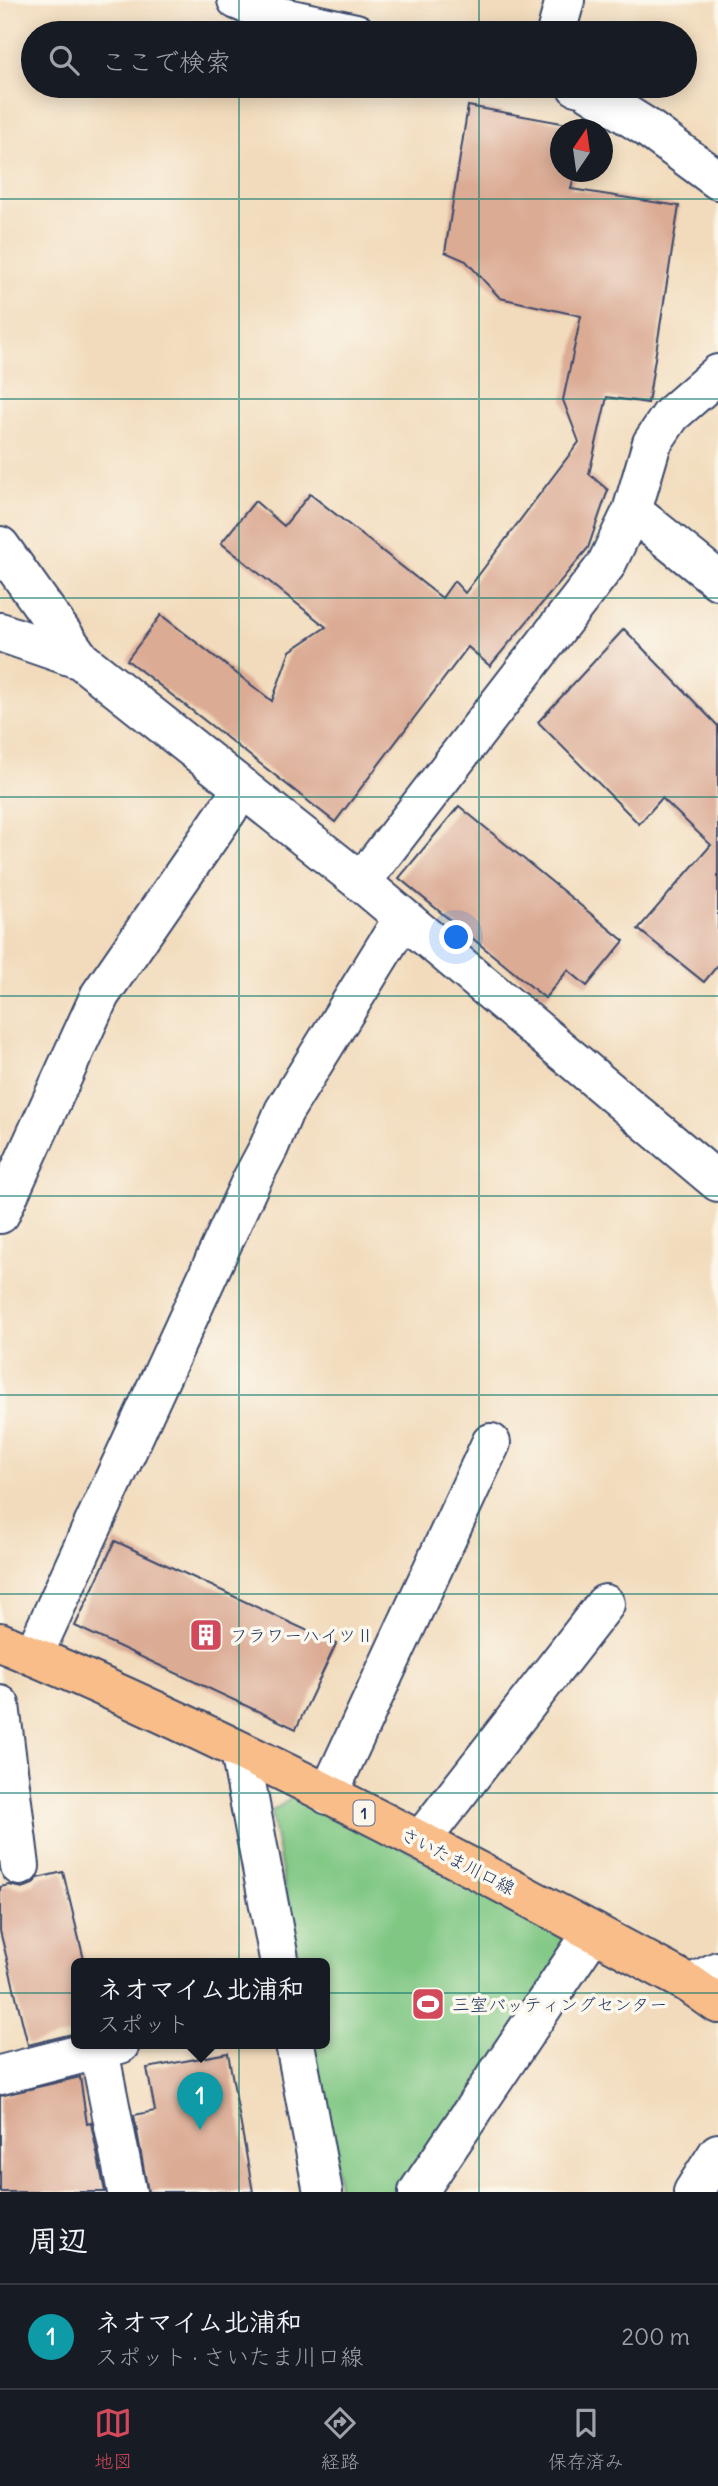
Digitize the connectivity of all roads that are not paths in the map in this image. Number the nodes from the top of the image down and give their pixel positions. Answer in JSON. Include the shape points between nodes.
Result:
{"nodes":[{"id":1,"x":238,"y":0,"type":"edge"},
{"id":2,"x":565,"y":0,"type":"edge"},
{"id":3,"x":301,"y":21,"type":"edge"},
{"id":4,"x":559,"y":21,"type":"edge"},
{"id":5,"x":600,"y":98,"type":"edge"},
{"id":6,"x":718,"y":180,"type":"edge"},
{"id":7,"x":714,"y":384,"type":"edge"},
{"id":8,"x":632,"y":511,"type":"junction"},
{"id":9,"x":0,"y":545,"type":"edge"},
{"id":10,"x":718,"y":580,"type":"edge"},
{"id":11,"x":0,"y":632,"type":"edge"},
{"id":12,"x":82,"y":660,"type":"junction"},
{"id":13,"x":243,"y":788,"type":"junction"},
{"id":14,"x":360,"y":882,"type":"junction"},
{"id":15,"x":403,"y":918,"type":"junction"},
{"id":16,"x":718,"y":1182,"type":"edge"},
{"id":17,"x":0,"y":1214,"type":"edge"},
{"id":18,"x":491,"y":1443,"type":"dead end"},
{"id":19,"x":605,"y":1604,"type":"dead end"},
{"id":20,"x":17,"y":1649,"type":"edge"},
{"id":21,"x":0,"y":1705,"type":"edge"},
{"id":22,"x":240,"y":1751,"type":"junction"},
{"id":23,"x":328,"y":1795,"type":"junction"},
{"id":24,"x":421,"y":1840,"type":"junction"},
{"id":25,"x":20,"y":1866,"type":"dead end"},
{"id":26,"x":593,"y":1931,"type":"junction"},
{"id":27,"x":279,"y":1958,"type":"edge"},
{"id":28,"x":709,"y":1986,"type":"edge"},
{"id":29,"x":102,"y":2049,"type":"edge"},
{"id":30,"x":110,"y":2049,"type":"edge"},
{"id":31,"x":296,"y":2049,"type":"edge"},
{"id":32,"x":0,"y":2075,"type":"edge"},
{"id":33,"x":718,"y":2153,"type":"edge"},
{"id":34,"x":127,"y":2192,"type":"edge"},
{"id":35,"x":323,"y":2192,"type":"edge"},
{"id":36,"x":418,"y":2192,"type":"edge"},
{"id":37,"x":693,"y":2192,"type":"edge"}],
"edges":[{"from":1,"to":3,"type":"street"},
{"from":2,"to":4,"type":"street"},
{"from":5,"to":6,"type":"street"},
{"from":7,"to":8,"type":"street","via":[[686,400],[652,443]]},
{"from":8,"to":10,"type":"street"},
{"from":8,"to":14,"type":"street","via":[[606,565]]},
{"from":9,"to":12,"type":"street"},
{"from":11,"to":12,"type":"street"},
{"from":12,"to":13,"type":"street"},
{"from":13,"to":14,"type":"street"},
{"from":13,"to":17,"type":"street","via":[[100,995]]},
{"from":14,"to":15,"type":"street"},
{"from":15,"to":16,"type":"street"},
{"from":15,"to":20,"type":"street","via":[[284,1111]]},
{"from":18,"to":23,"type":"street"},
{"from":19,"to":24,"type":"street"},
{"from":20,"to":22,"type":"main road","name":"さいたま川口線","number":"1"},
{"from":21,"to":25,"type":"street"},
{"from":22,"to":23,"type":"main road","name":"さいたま川口線","number":"1"},
{"from":22,"to":27,"type":"street"},
{"from":23,"to":24,"type":"main road","name":"さいたま川口線","number":"1"},
{"from":24,"to":26,"type":"main road","name":"さいたま川口線","number":"1"},
{"from":26,"to":28,"type":"main road","name":"さいたま川口線","number":"1"},
{"from":26,"to":36,"type":"street"},
{"from":29,"to":32,"type":"street"},
{"from":30,"to":34,"type":"street"},
{"from":31,"to":35,"type":"street"},
{"from":33,"to":37,"type":"street"}]}
